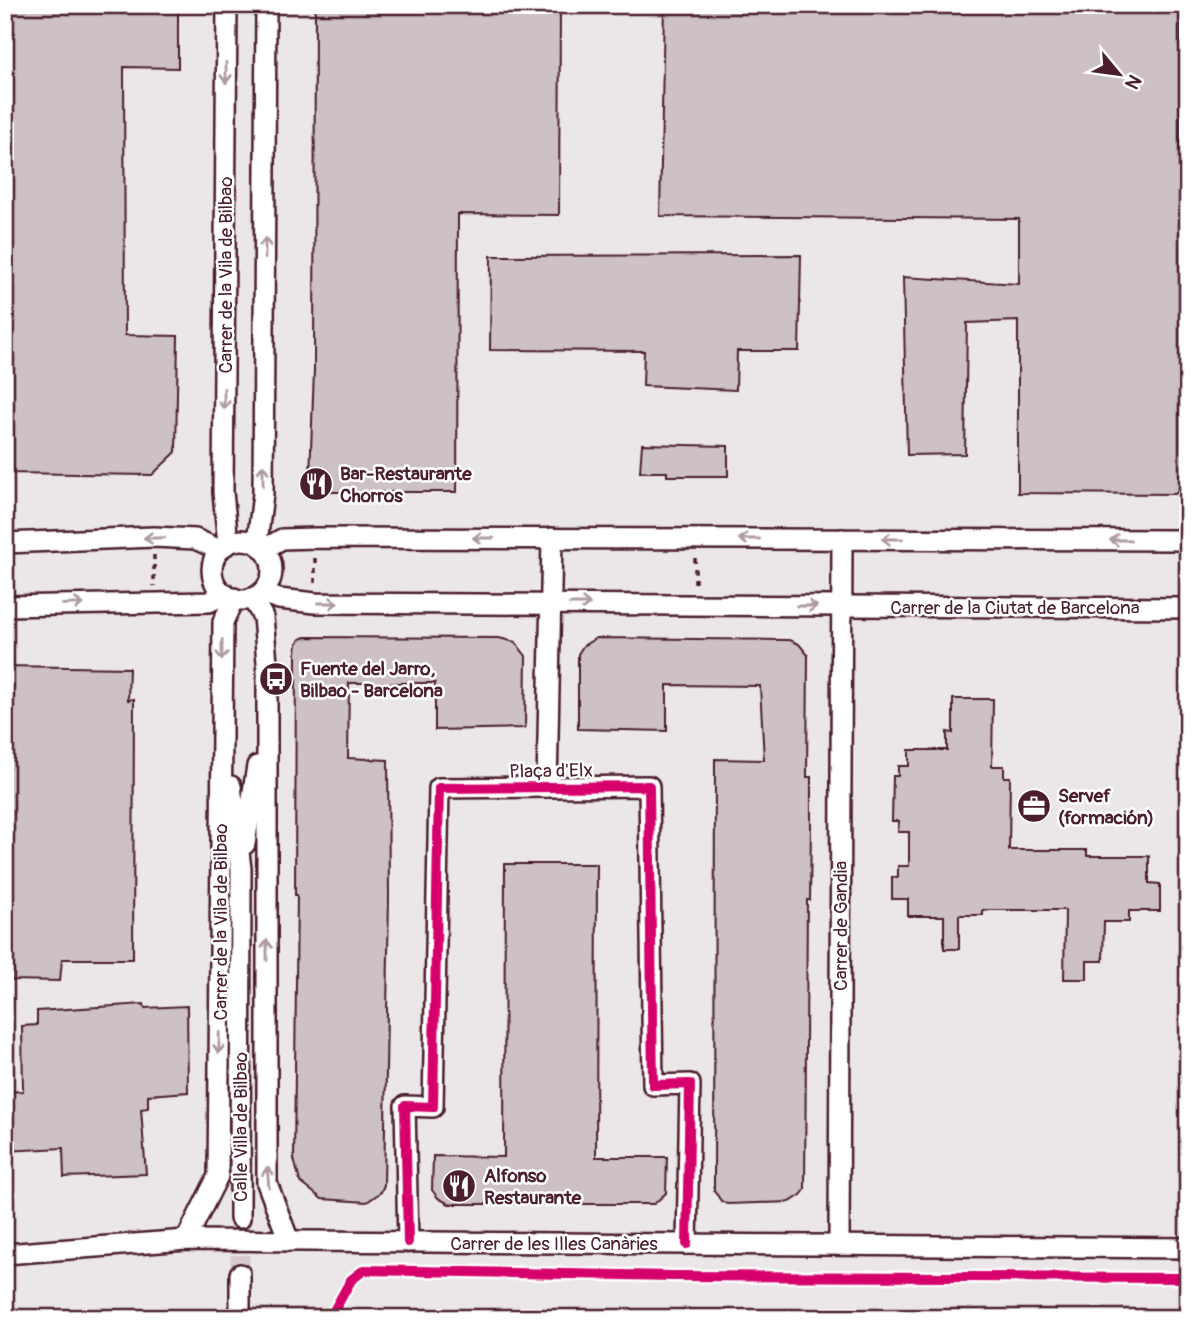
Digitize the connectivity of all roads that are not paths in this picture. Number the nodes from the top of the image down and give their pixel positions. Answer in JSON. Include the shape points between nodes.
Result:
{"nodes":[{"id":1,"x":227,"y":5,"type":"edge"},
{"id":2,"x":266,"y":5,"type":"edge"},
{"id":3,"x":552,"y":538,"type":"junction"},
{"id":4,"x":842,"y":539,"type":"junction"},
{"id":5,"x":1188,"y":540,"type":"edge"},
{"id":6,"x":5,"y":543,"type":"edge"},
{"id":7,"x":260,"y":546,"type":"junction"},
{"id":8,"x":224,"y":547,"type":"junction"},
{"id":9,"x":243,"y":596,"type":"junction"},
{"id":10,"x":551,"y":604,"type":"junction"},
{"id":11,"x":5,"y":606,"type":"edge"},
{"id":12,"x":841,"y":606,"type":"junction"},
{"id":13,"x":1188,"y":608,"type":"edge"},
{"id":14,"x":267,"y":703,"type":"junction"},
{"id":15,"x":222,"y":705,"type":"junction"},
{"id":16,"x":547,"y":787,"type":"junction"},
{"id":17,"x":242,"y":869,"type":"junction"},
{"id":18,"x":240,"y":1218,"type":"tunnel mouth"},
{"id":19,"x":186,"y":1240,"type":"junction"},
{"id":20,"x":289,"y":1241,"type":"junction"},
{"id":21,"x":408,"y":1242,"type":"junction"},
{"id":22,"x":687,"y":1244,"type":"junction"},
{"id":23,"x":839,"y":1245,"type":"junction"},
{"id":24,"x":1188,"y":1248,"type":"edge"},
{"id":25,"x":5,"y":1254,"type":"edge"},
{"id":26,"x":240,"y":1274,"type":"tunnel mouth"},
{"id":27,"x":240,"y":1318,"type":"edge"}],
"edges":[{"from":1,"to":8,"type":"street","name":"Carrer de la Vila de Bilbao","one_way":true},
{"from":7,"to":2,"type":"street","name":"Carrer de la Vila de Bilbao","one_way":true},
{"from":4,"to":3,"type":"street","one_way":true},
{"from":3,"to":7,"type":"street","one_way":true,"via":[[315,538],[282,539]]},
{"from":3,"to":10,"type":"street"},
{"from":5,"to":4,"type":"street","one_way":true},
{"from":4,"to":12,"type":"street"},
{"from":6,"to":8,"type":"street","via":[[154,537],[195,539]]},
{"from":7,"to":8,"type":"street","via":[[235,540]]},
{"from":7,"to":9,"type":"street","via":[[270,558],[271,577]]},
{"from":8,"to":9,"type":"street","via":[[215,559],[214,578]]},
{"from":9,"to":10,"type":"street","name":"Carrer de la Ciutat de Barcelona","one_way":true,"via":[[315,603]]},
{"from":11,"to":9,"type":"street","name":"Carrer de la Ciutat de Barcelona","one_way":true,"via":[[209,602]]},
{"from":9,"to":14,"type":"street","via":[[263,617]]},
{"from":9,"to":15,"type":"street","name":"Carrer de la Vila de Bilbao","one_way":true,"via":[[223,622]]},
{"from":10,"to":12,"type":"street","name":"Carrer de la Ciutat de Barcelona","one_way":true},
{"from":10,"to":16,"type":"street","name":"Plaça d'Elx"},
{"from":12,"to":13,"type":"street","name":"Carrer de la Ciutat de Barcelona"},
{"from":12,"to":23,"type":"street","name":"Carrer de Gandia"},
{"from":14,"to":17,"type":"street","name":"Calle Villa de Bilbao"},
{"from":20,"to":14,"type":"street","one_way":true,"via":[[267,1183]]},
{"from":15,"to":17,"type":"street","name":"Calle Villa de Bilbao"},
{"from":15,"to":19,"type":"street","name":"Carrer de la Vila de Bilbao","one_way":true,"via":[[218,1176]]},
{"from":16,"to":21,"type":"street","name":"Plaça d'Elx","via":[[439,788],[433,1107],[405,1106]]},
{"from":16,"to":22,"type":"street","name":"Plaça d'Elx","via":[[649,786],[653,1085],[690,1084]]},
{"from":17,"to":18,"type":"street","name":"Calle Villa de Bilbao"},
{"from":19,"to":20,"type":"street","name":"Carrer de les Illes Canàries"},
{"from":19,"to":25,"type":"street","name":"Carrer de les Illes Canàries"},
{"from":20,"to":21,"type":"street","name":"Carrer de les Illes Canàries"},
{"from":21,"to":22,"type":"street","name":"Carrer de les Illes Canàries"},
{"from":22,"to":23,"type":"street","name":"Carrer de les Illes Canàries"},
{"from":23,"to":24,"type":"street","name":"Carrer de les Illes Canàries"},
{"from":26,"to":27,"type":"street"}]}
